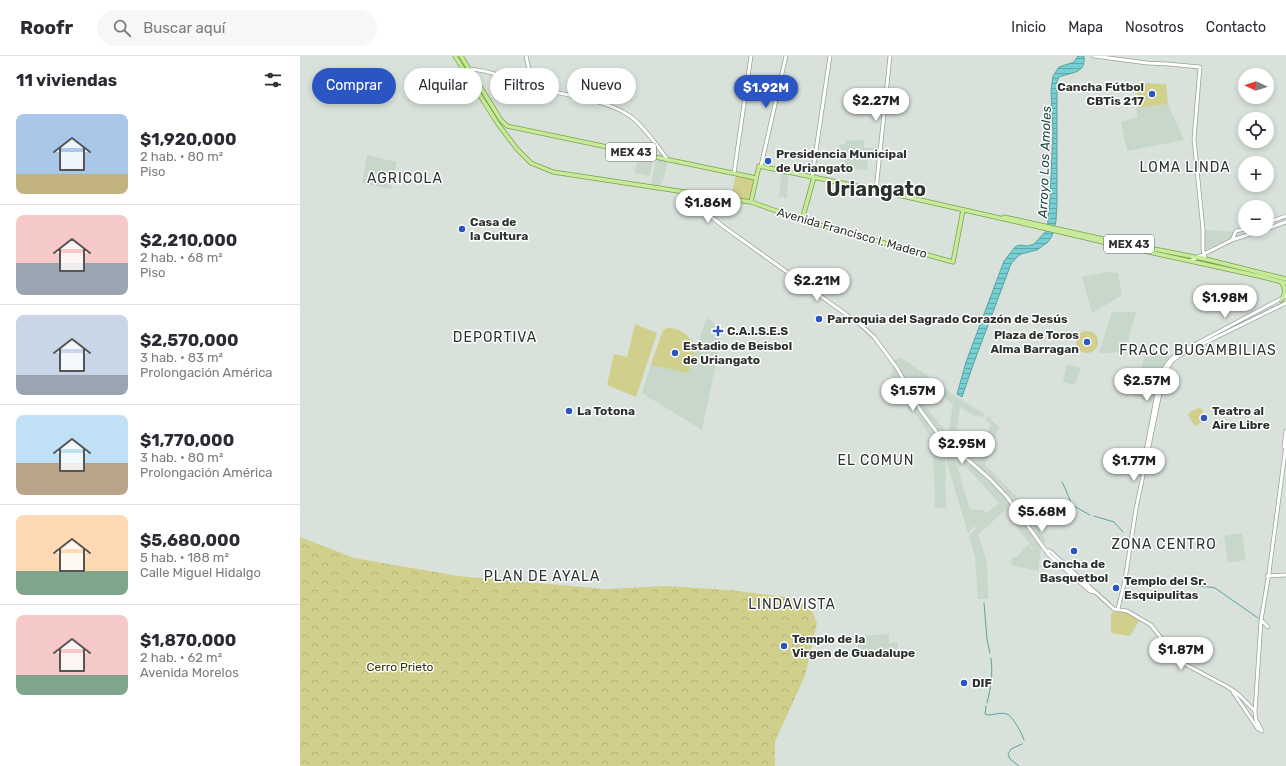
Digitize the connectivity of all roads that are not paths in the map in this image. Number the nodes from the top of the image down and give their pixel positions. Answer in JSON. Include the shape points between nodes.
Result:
{"nodes":[{"id":1,"x":455,"y":56,"type":"edge"},
{"id":2,"x":461,"y":56,"type":"edge"},
{"id":3,"x":526,"y":56,"type":"edge"},
{"id":4,"x":751,"y":56,"type":"edge"},
{"id":5,"x":786,"y":56,"type":"edge"},
{"id":6,"x":830,"y":56,"type":"edge"},
{"id":7,"x":890,"y":56,"type":"edge"},
{"id":8,"x":1094,"y":56,"type":"edge"},
{"id":9,"x":465,"y":68,"type":"edge"},
{"id":10,"x":466,"y":68,"type":"edge"},
{"id":11,"x":529,"y":68,"type":"edge"},
{"id":12,"x":559,"y":93,"type":"edge"},
{"id":13,"x":482,"y":94,"type":"edge"},
{"id":14,"x":485,"y":99,"type":"junction"},
{"id":15,"x":668,"y":160,"type":"junction"},
{"id":16,"x":760,"y":166,"type":"junction"},
{"id":17,"x":734,"y":174,"type":"junction"},
{"id":18,"x":813,"y":177,"type":"junction"},
{"id":19,"x":756,"y":178,"type":"junction"},
{"id":20,"x":876,"y":190,"type":"junction"},
{"id":21,"x":687,"y":192,"type":"junction"},
{"id":22,"x":751,"y":202,"type":"junction"},
{"id":23,"x":962,"y":210,"type":"junction"},
{"id":24,"x":1286,"y":216,"type":"edge"},
{"id":25,"x":802,"y":220,"type":"junction"},
{"id":26,"x":1274,"y":220,"type":"edge"},
{"id":27,"x":1286,"y":222,"type":"edge"},
{"id":28,"x":1274,"y":226,"type":"edge"},
{"id":29,"x":1054,"y":229,"type":"junction"},
{"id":30,"x":1238,"y":231,"type":"edge"},
{"id":31,"x":1234,"y":235,"type":"junction"},
{"id":32,"x":1244,"y":236,"type":"edge"},
{"id":33,"x":1237,"y":238,"type":"junction"},
{"id":34,"x":1232,"y":240,"type":"junction"},
{"id":35,"x":1204,"y":254,"type":"junction"},
{"id":36,"x":1198,"y":257,"type":"junction"},
{"id":37,"x":1204,"y":259,"type":"junction"},
{"id":38,"x":1190,"y":261,"type":"junction"},
{"id":39,"x":1197,"y":262,"type":"junction"},
{"id":40,"x":1205,"y":264,"type":"junction"},
{"id":41,"x":1286,"y":279,"type":"edge"},
{"id":42,"x":1280,"y":281,"type":"junction"},
{"id":43,"x":1286,"y":283,"type":"edge"},
{"id":44,"x":1286,"y":296,"type":"edge"},
{"id":45,"x":1281,"y":300,"type":"junction"},
{"id":46,"x":1286,"y":303,"type":"edge"},
{"id":47,"x":1220,"y":330,"type":"junction"},
{"id":48,"x":1219,"y":336,"type":"junction"},
{"id":49,"x":1286,"y":431,"type":"edge"},
{"id":50,"x":1286,"y":446,"type":"edge"},
{"id":51,"x":1146,"y":458,"type":"junction"},
{"id":52,"x":1286,"y":575,"type":"edge"},
{"id":53,"x":1268,"y":576,"type":"junction"},
{"id":54,"x":1118,"y":609,"type":"junction"},
{"id":55,"x":1261,"y":620,"type":"junction"},
{"id":56,"x":1260,"y":626,"type":"junction"},
{"id":57,"x":1233,"y":692,"type":"junction"},
{"id":58,"x":1255,"y":712,"type":"junction"},
{"id":59,"x":1255,"y":716,"type":"junction"},
{"id":60,"x":1252,"y":719,"type":"junction"}],
"edges":[{"from":1,"to":9,"type":"main road","number":"MEX 43"},
{"from":2,"to":10,"type":"main road","number":"MEX 43"},
{"from":3,"to":11,"type":"street"},
{"from":4,"to":17,"type":"street"},
{"from":5,"to":16,"type":"street"},
{"from":6,"to":18,"type":"street"},
{"from":7,"to":20,"type":"street"},
{"from":8,"to":35,"type":"street","via":[[1200,67],[1194,139]]},
{"from":12,"to":15,"type":"street","via":[[594,101],[630,115]]},
{"from":13,"to":14,"type":"main road","number":"MEX 43"},
{"from":14,"to":15,"type":"main road","number":"MEX 43","via":[[507,126]]},
{"from":14,"to":21,"type":"main road","number":"MEX 43","via":[[517,149],[537,166],[550,171]]},
{"from":15,"to":17,"type":"main road","number":"MEX 43"},
{"from":16,"to":18,"type":"main road","number":"MEX 43"},
{"from":16,"to":19,"type":"main road"},
{"from":17,"to":19,"type":"main road","number":"MEX 43"},
{"from":18,"to":20,"type":"main road","number":"MEX 43"},
{"from":18,"to":25,"type":"main road"},
{"from":19,"to":22,"type":"main road"},
{"from":20,"to":23,"type":"main road","number":"MEX 43"},
{"from":21,"to":22,"type":"main road","number":"MEX 43"},
{"from":21,"to":54,"type":"street","via":[[698,206],[874,337],[942,439],[990,480],[1046,551],[1050,551],[1110,606]]},
{"from":22,"to":25,"type":"main road","name":"Avenida Francisco I. Madero","number":"MEX 43"},
{"from":23,"to":25,"type":"main road","name":"Avenida Francisco I. Madero","number":"MEX 43","via":[[952,262]]},
{"from":23,"to":29,"type":"main road","number":"MEX 43"},
{"from":24,"to":26,"type":"street"},
{"from":27,"to":28,"type":"street"},
{"from":29,"to":36,"type":"main road","number":"MEX 43"},
{"from":29,"to":38,"type":"main road","number":"MEX 43"},
{"from":30,"to":31,"type":"street"},
{"from":31,"to":33,"type":"street"},
{"from":31,"to":34,"type":"street"},
{"from":32,"to":33,"type":"street"},
{"from":33,"to":34,"type":"street"},
{"from":34,"to":35,"type":"street"},
{"from":35,"to":36,"type":"street"},
{"from":35,"to":37,"type":"street"},
{"from":36,"to":37,"type":"main road","number":"MEX 43"},
{"from":36,"to":38,"type":"street"},
{"from":36,"to":39,"type":"main road"},
{"from":37,"to":40,"type":"main road"},
{"from":37,"to":41,"type":"main road","number":"MEX 43"},
{"from":38,"to":39,"type":"main road","number":"MEX 43"},
{"from":39,"to":40,"type":"main road","number":"MEX 43"},
{"from":40,"to":42,"type":"main road","number":"MEX 43"},
{"from":42,"to":43,"type":"main road","number":"MEX 43"},
{"from":42,"to":45,"type":"main road","via":[[1285,290]]},
{"from":44,"to":45,"type":"street"},
{"from":45,"to":47,"type":"street"},
{"from":46,"to":48,"type":"street"},
{"from":47,"to":48,"type":"street"},
{"from":47,"to":51,"type":"street","via":[[1177,354],[1165,366],[1154,405]]},
{"from":48,"to":51,"type":"street","via":[[1180,355],[1168,367],[1162,380]]},
{"from":49,"to":53,"type":"street"},
{"from":50,"to":53,"type":"street"},
{"from":51,"to":54,"type":"street"},
{"from":52,"to":53,"type":"street"},
{"from":53,"to":55,"type":"street"},
{"from":54,"to":57,"type":"street","via":[[1151,625],[1179,661]]},
{"from":55,"to":56,"type":"street"},
{"from":55,"to":56,"type":"street","via":[[1268,627]]},
{"from":56,"to":58,"type":"street"},
{"from":57,"to":58,"type":"street"},
{"from":57,"to":60,"type":"street"},
{"from":58,"to":59,"type":"street"},
{"from":59,"to":60,"type":"street"},
{"from":59,"to":60,"type":"street","via":[[1262,731]]}]}
